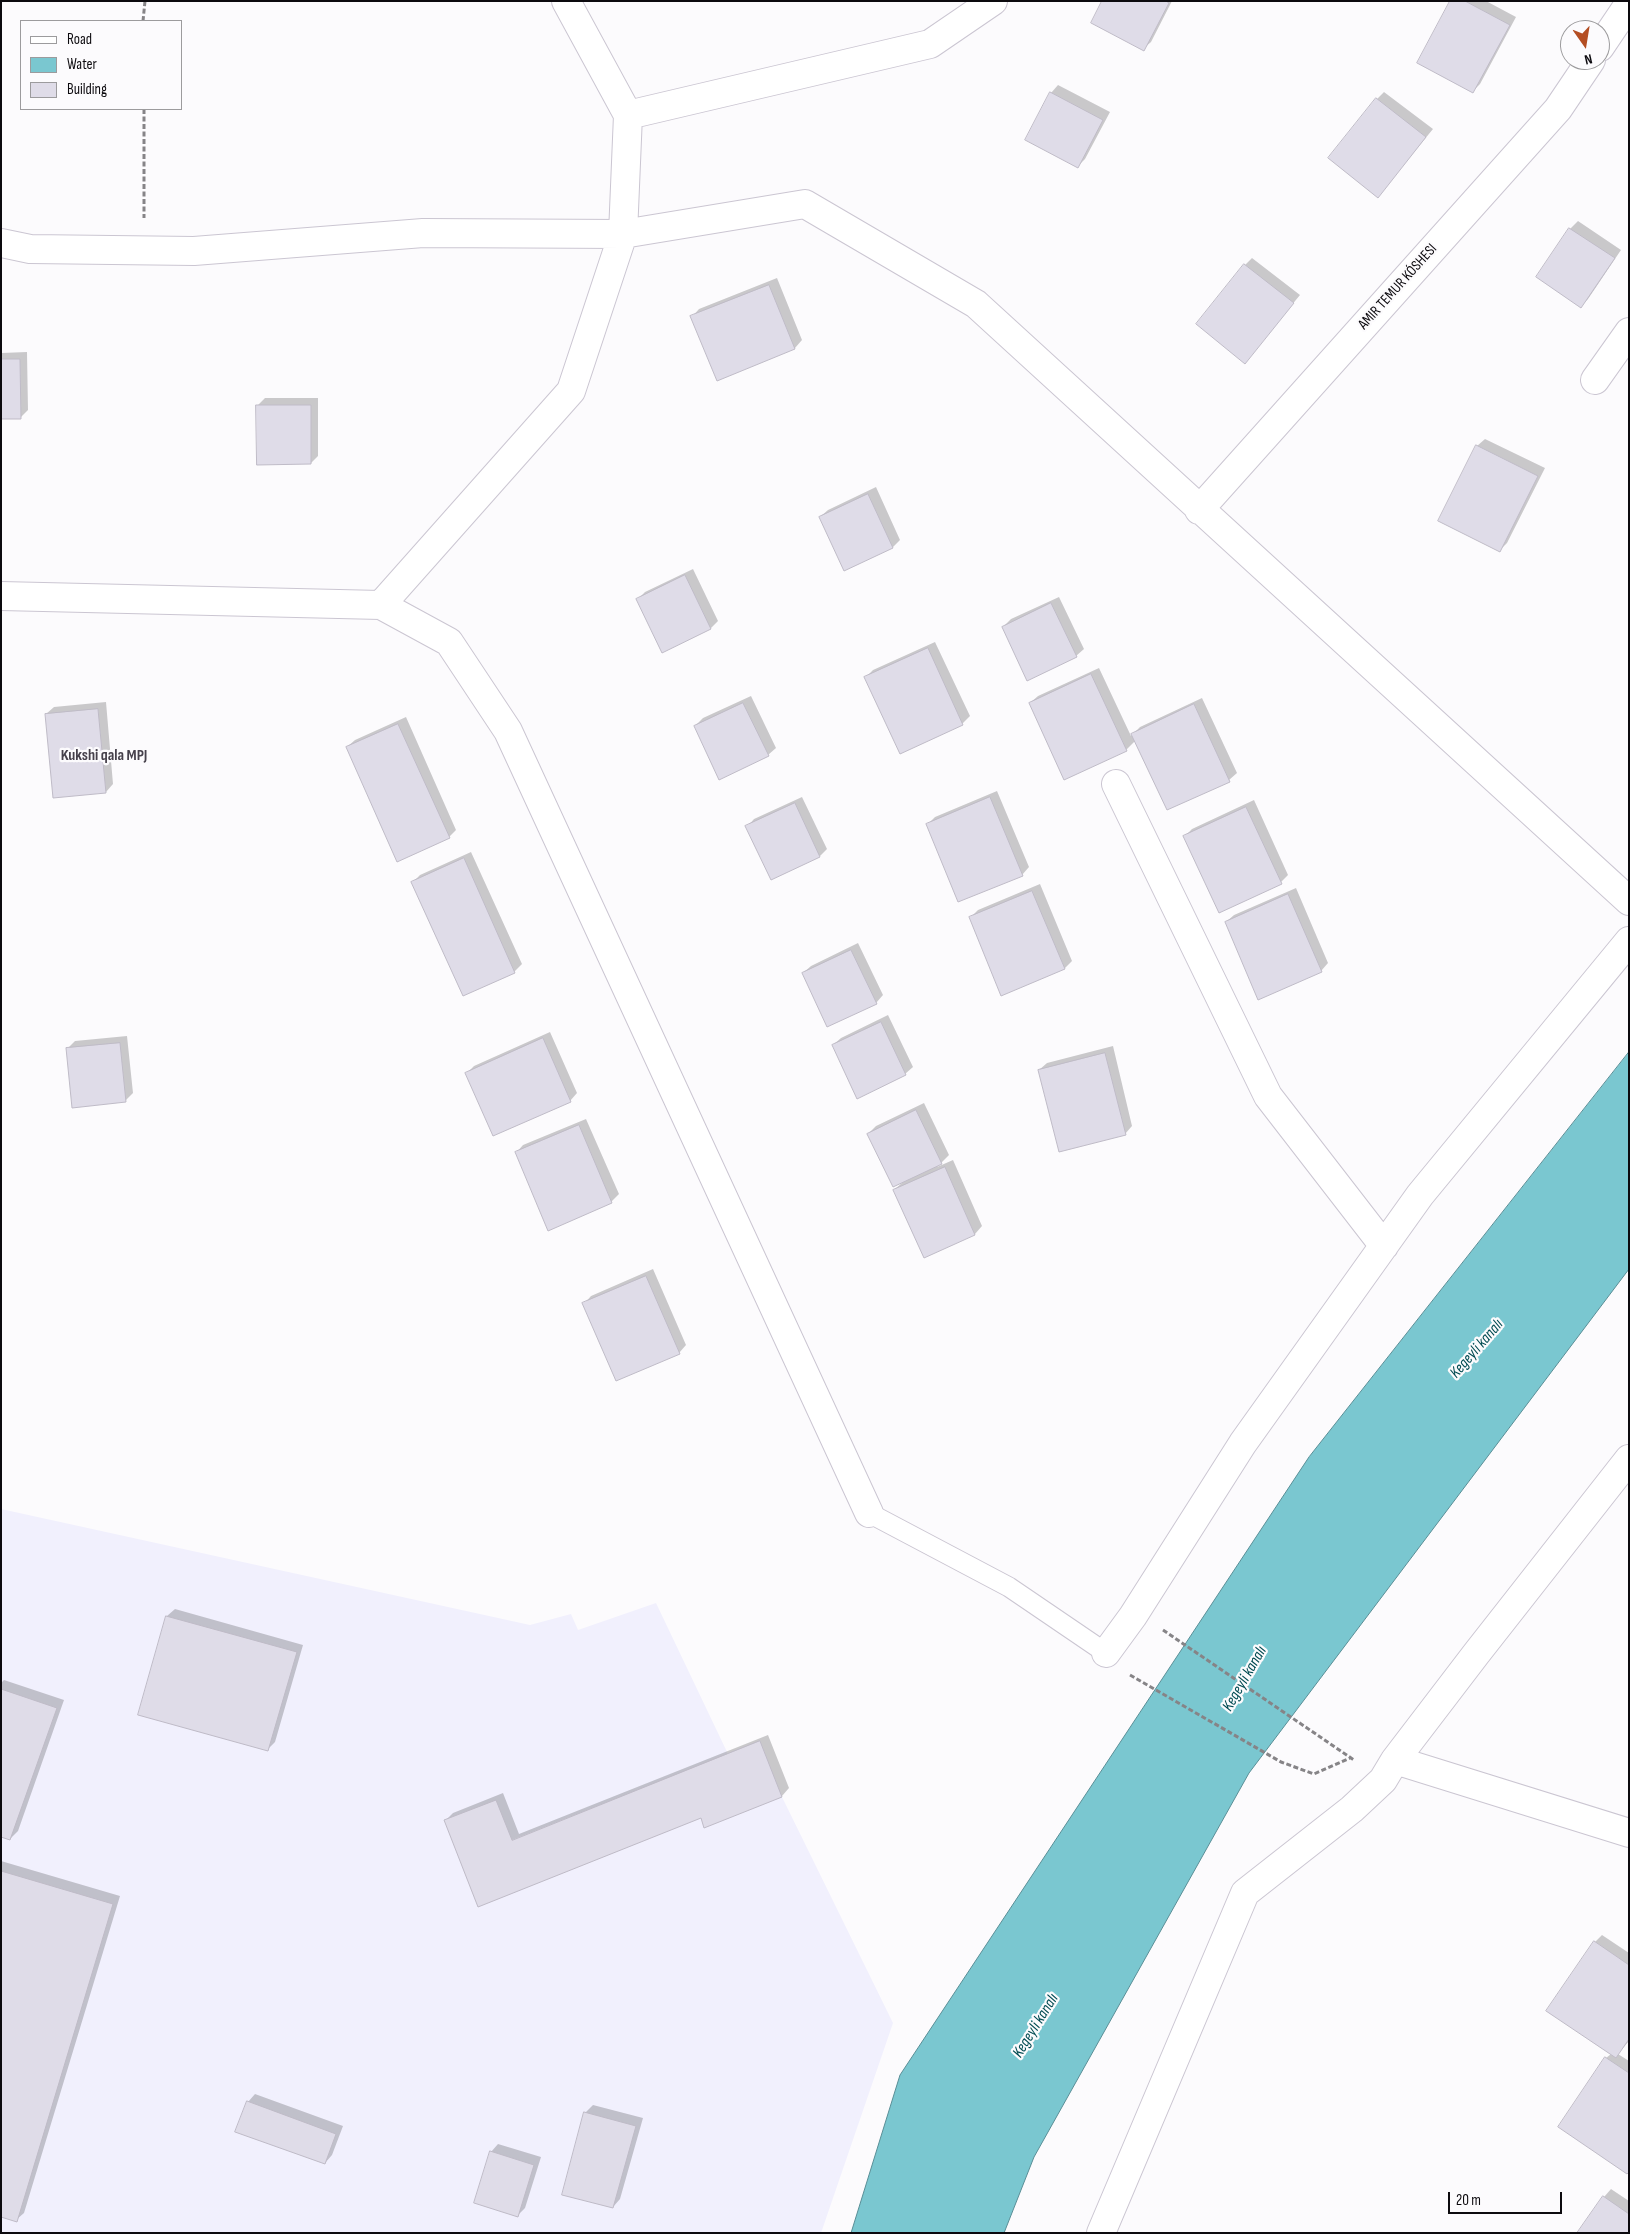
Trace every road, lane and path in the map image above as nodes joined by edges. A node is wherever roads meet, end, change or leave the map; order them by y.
1 (145, 1) edge
2 (566, 1) edge
3 (993, 1) edge
4 (1629, 4) edge
5 (143, 20) edge
6 (1610, 32) edge
7 (1584, 70) edge
8 (144, 110) edge
9 (628, 115) junction
10 (623, 234) junction
11 (1, 243) edge
12 (144, 250) junction
13 (1629, 332) edge
14 (1595, 380) dead end
15 (1199, 510) junction
16 (1, 596) edge
17 (380, 605) junction
18 (1116, 784) dead end
19 (1629, 901) edge
20 (1629, 941) edge
21 (1384, 1246) junction
22 (1629, 1460) edge
23 (869, 1512) joint
24 (1164, 1631) dead end
25 (1106, 1652) joint
26 (1128, 1674) dead end
27 (1350, 1758) junction
28 (1389, 1770) junction
29 (1629, 1834) edge
30 (1101, 2233) edge

1 - 5 path
2 - 9 street
3 - 9 street
4 - 6 street
7 - 15 street, AMIR TEMUR KÓSHESI
8 - 12 path
9 - 10 street
10 - 12 street
10 - 15 street
10 - 17 street
11 - 12 street
13 - 14 street
15 - 19 street
16 - 17 street
17 - 23 street
18 - 21 street
20 - 21 street
21 - 25 street
22 - 28 street
23 - 25 lane
24 - 27 path
26 - 27 path
27 - 28 path
28 - 29 street
28 - 30 street

